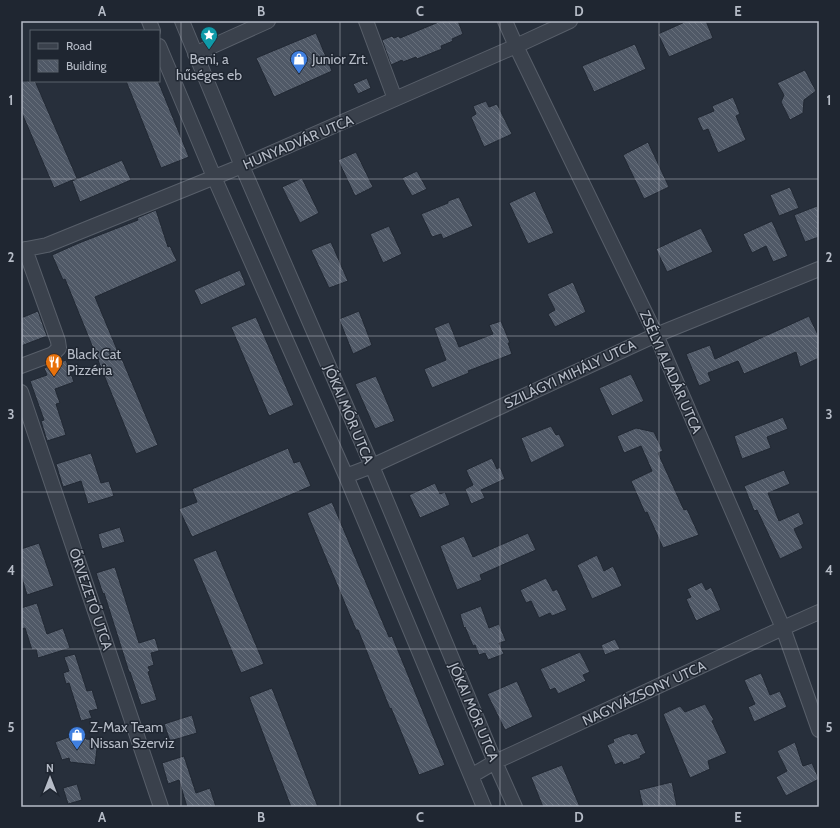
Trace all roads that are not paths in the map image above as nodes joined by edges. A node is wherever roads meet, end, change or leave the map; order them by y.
1 (148, 21) edge
2 (182, 21) edge
3 (268, 21) edge
4 (366, 21) edge
5 (505, 21) edge
6 (570, 21) edge
7 (152, 30) edge
8 (516, 46) junction
9 (160, 48) edge
10 (196, 54) junction
11 (395, 99) junction
12 (242, 166) junction
13 (214, 176) junction
14 (23, 250) edge
15 (819, 269) edge
16 (656, 335) junction
17 (21, 366) edge
18 (21, 392) edge
19 (372, 466) junction
20 (346, 476) junction
21 (819, 612) edge
22 (783, 628) junction
23 (819, 730) edge
24 (495, 762) junction
25 (471, 776) junction
26 (161, 807) edge
27 (484, 807) edge
28 (515, 807) edge

1 - 7 street
2 - 10 street, JÓKAI MÓR UTCA
3 - 10 street
4 - 11 street
5 - 8 street, ZSÉLYI ALADÁR UTCA
6 - 8 street, HUNYADVÁR UTCA
8 - 11 street, HUNYADVÁR UTCA
8 - 16 street, ZSÉLYI ALADÁR UTCA
9 - 13 street, JÓKAI MÓR UTCA
10 - 12 street, JÓKAI MÓR UTCA
11 - 12 street, HUNYADVÁR UTCA
12 - 13 street, HUNYADVÁR UTCA
12 - 19 street, JÓKAI MÓR UTCA
13 - 14 street, HUNYADVÁR UTCA
13 - 20 street, JÓKAI MÓR UTCA
14 - 17 street
15 - 16 street, SZILÁGYI MIHÁLY UTCA
16 - 19 street, SZILÁGYI MIHÁLY UTCA
16 - 22 street, ZSÉLYI ALADÁR UTCA
18 - 26 street, ŐRVEZETŐ UTCA
19 - 20 street, SZILÁGYI MIHÁLY UTCA
19 - 24 street, JÓKAI MÓR UTCA
20 - 25 street, JÓKAI MÓR UTCA
21 - 22 street, NAGYVÁZSONY UTCA
22 - 23 street, ZSÉLYI ALADÁR UTCA
22 - 24 street, NAGYVÁZSONY UTCA
24 - 25 street, NAGYVÁZSONY UTCA
24 - 28 street, JÓKAI MÓR UTCA
25 - 27 street, JÓKAI MÓR UTCA

